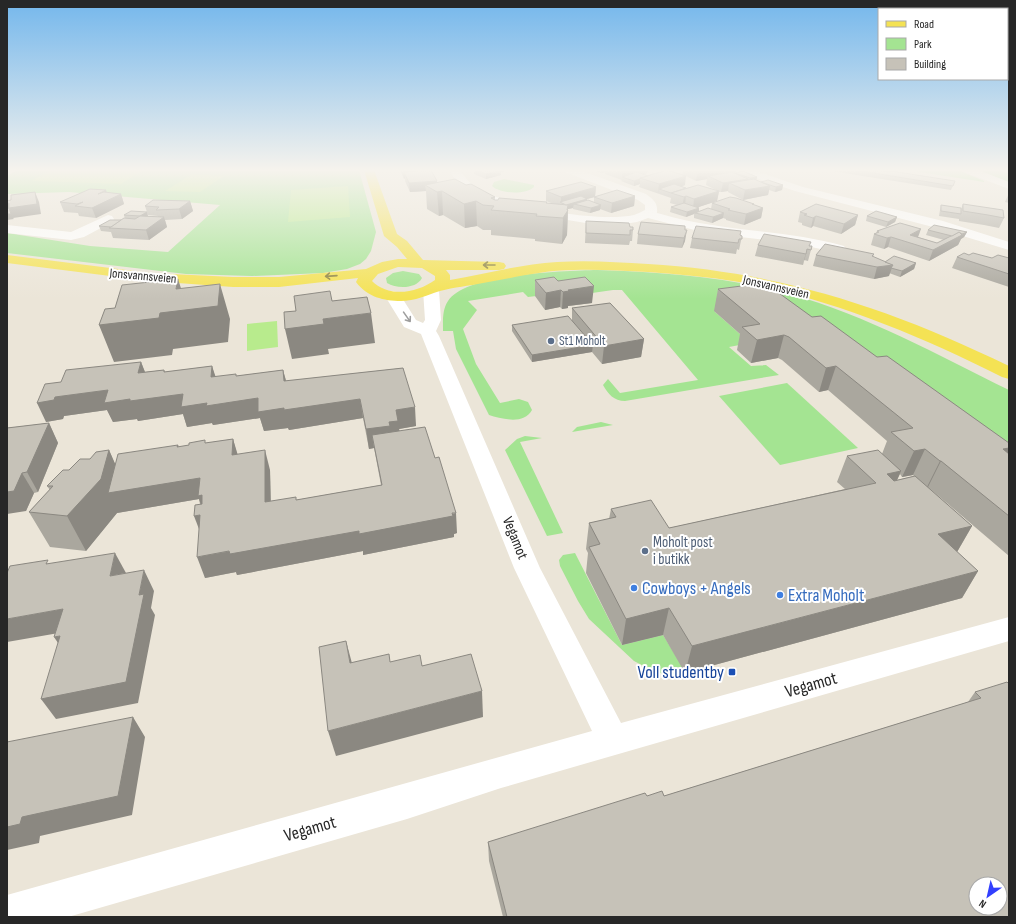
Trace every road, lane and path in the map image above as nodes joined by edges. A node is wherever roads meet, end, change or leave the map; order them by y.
1 (378, 213) edge
2 (547, 213) edge
3 (894, 213) edge
4 (648, 214) joint
5 (108, 219) edge
6 (7, 229) edge
7 (384, 244) junction
8 (1009, 246) edge
9 (839, 249) edge
10 (7, 260) edge
11 (422, 264) junction
12 (528, 269) junction
13 (372, 272) junction
14 (279, 282) junction
15 (434, 289) junction
16 (386, 295) junction
17 (428, 331) junction
18 (1009, 373) edge
19 (1009, 629) edge
20 (613, 740) junction
21 (7, 915) edge

1 - 7 main road
2 - 4 street
3 - 8 street
4 - 9 street
5 - 6 street
7 - 11 main road
7 - 13 main road
10 - 14 main road, Jonsvannsveien
12 -> 11 main road, Jonsvannsveien
11 - 13 main road, Jonsvannsveien
11 - 15 main road
12 - 15 main road, Jonsvannsveien
12 - 18 main road, Jonsvannsveien
13 -> 14 main road, Jonsvannsveien
13 - 16 main road
14 - 16 main road, Jonsvannsveien
15 - 16 main road, Jonsvannsveien
15 - 17 street
16 -> 17 street
17 - 20 street, Vegamot
19 - 20 street, Vegamot
20 - 21 street, Vegamot

